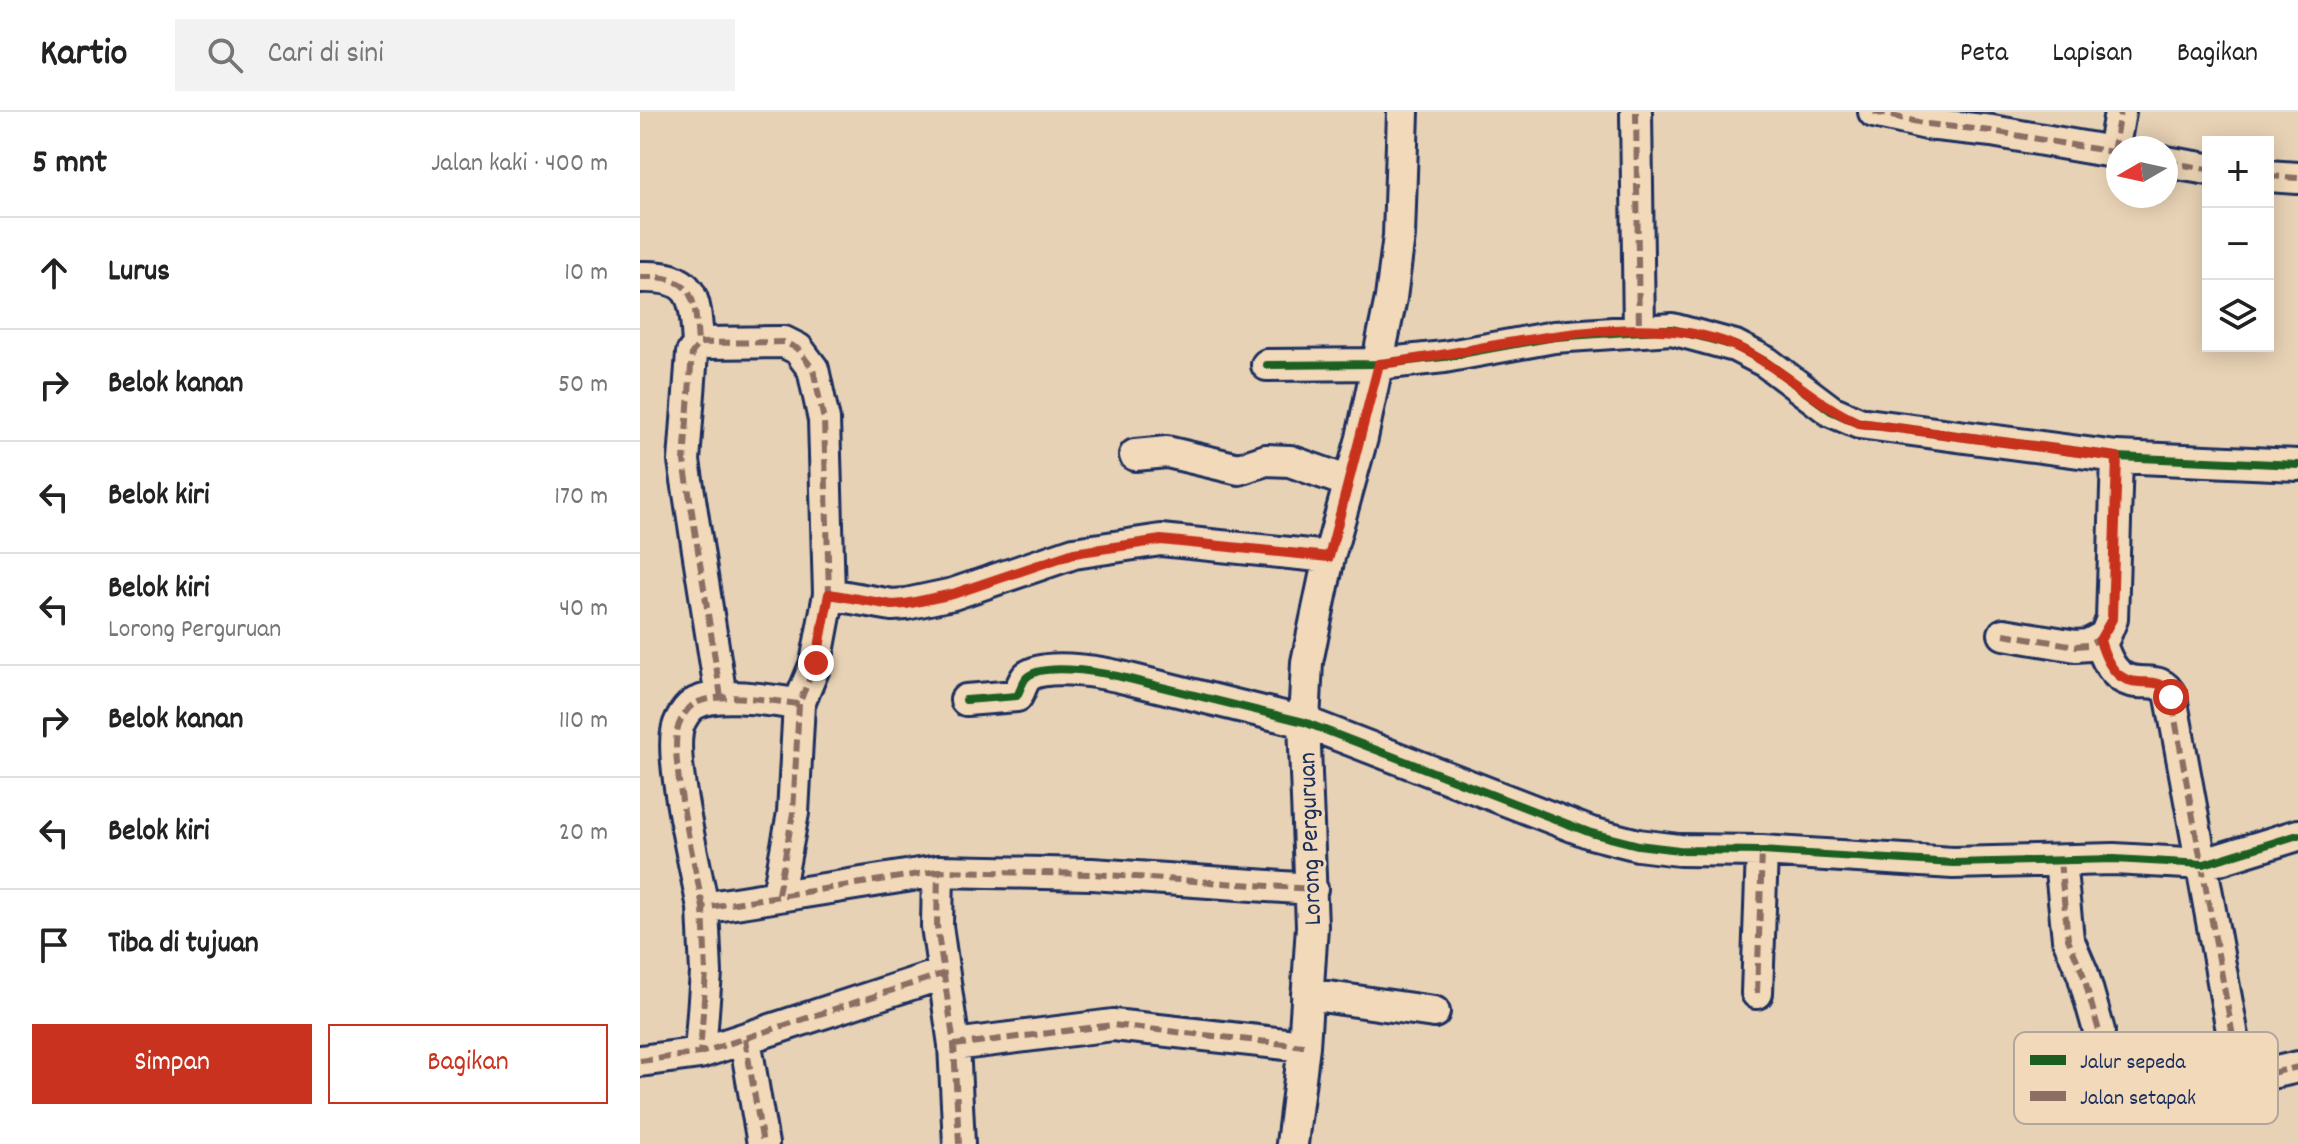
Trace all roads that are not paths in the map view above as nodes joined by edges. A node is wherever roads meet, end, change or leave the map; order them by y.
1 (1403, 112) edge
2 (1636, 112) edge
3 (1874, 112) edge
4 (2120, 112) edge
5 (2118, 136) edge
6 (2106, 151) edge
7 (2178, 164) edge
8 (2202, 168) edge
9 (2274, 176) edge
10 (2298, 178) edge
11 (640, 277) edge
12 (1639, 331) junction
13 (698, 344) junction
14 (1379, 364) junction
15 (1267, 365) dead end
16 (1135, 455) dead end
17 (2117, 457) junction
18 (2298, 465) edge
19 (1349, 482) junction
20 (1329, 557) junction
21 (829, 594) junction
22 (2004, 634) dead end
23 (2100, 640) junction
24 (721, 697) junction
25 (966, 700) dead end
26 (799, 704) junction
27 (1304, 722) junction
28 (2298, 835) edge
29 (1762, 851) junction
30 (2060, 861) junction
31 (2204, 864) junction
32 (938, 871) junction
33 (1312, 889) junction
34 (778, 894) junction
35 (703, 908) junction
36 (942, 974) junction
37 (1757, 993) dead end
38 (1307, 994) junction
39 (1434, 1012) dead end
40 (2099, 1031) dead end
41 (2233, 1032) edge
42 (745, 1039) junction
43 (954, 1045) junction
44 (1304, 1046) junction
45 (700, 1053) junction
46 (640, 1061) edge
47 (2298, 1067) edge
48 (2278, 1072) edge
49 (763, 1144) edge
50 (959, 1144) edge
51 (1292, 1144) edge

1 - 14 street, Lorong Perguruan
2 - 12 street
3 - 6 street
4 - 5 street
7 - 8 street
9 - 10 street
11 - 13 street
12 - 14 street
12 - 17 street
13 - 21 street
13 - 24 street
14 - 15 street
14 - 19 street, Lorong Perguruan
16 - 19 street
17 - 18 street
17 - 23 street
19 - 20 street, Lorong Perguruan
20 - 21 street
20 - 27 street, Lorong Perguruan
21 - 26 street
22 - 23 street
23 - 31 street
24 - 26 street
24 - 35 street
25 - 27 street
26 - 34 street
27 - 29 street
27 - 33 street, Lorong Perguruan
28 - 31 street
29 - 30 street
29 - 37 street
30 - 31 street
30 - 40 street
31 - 41 street
32 - 33 street
32 - 34 street
32 - 36 street
33 - 38 street, Lorong Perguruan
34 - 35 street
35 - 45 street
36 - 42 street
36 - 43 street
38 - 39 street
38 - 44 street, Lorong Perguruan
42 - 45 street
42 - 49 street
43 - 44 street
43 - 50 street
44 - 51 street, Lorong Perguruan
45 - 46 street
47 - 48 street

